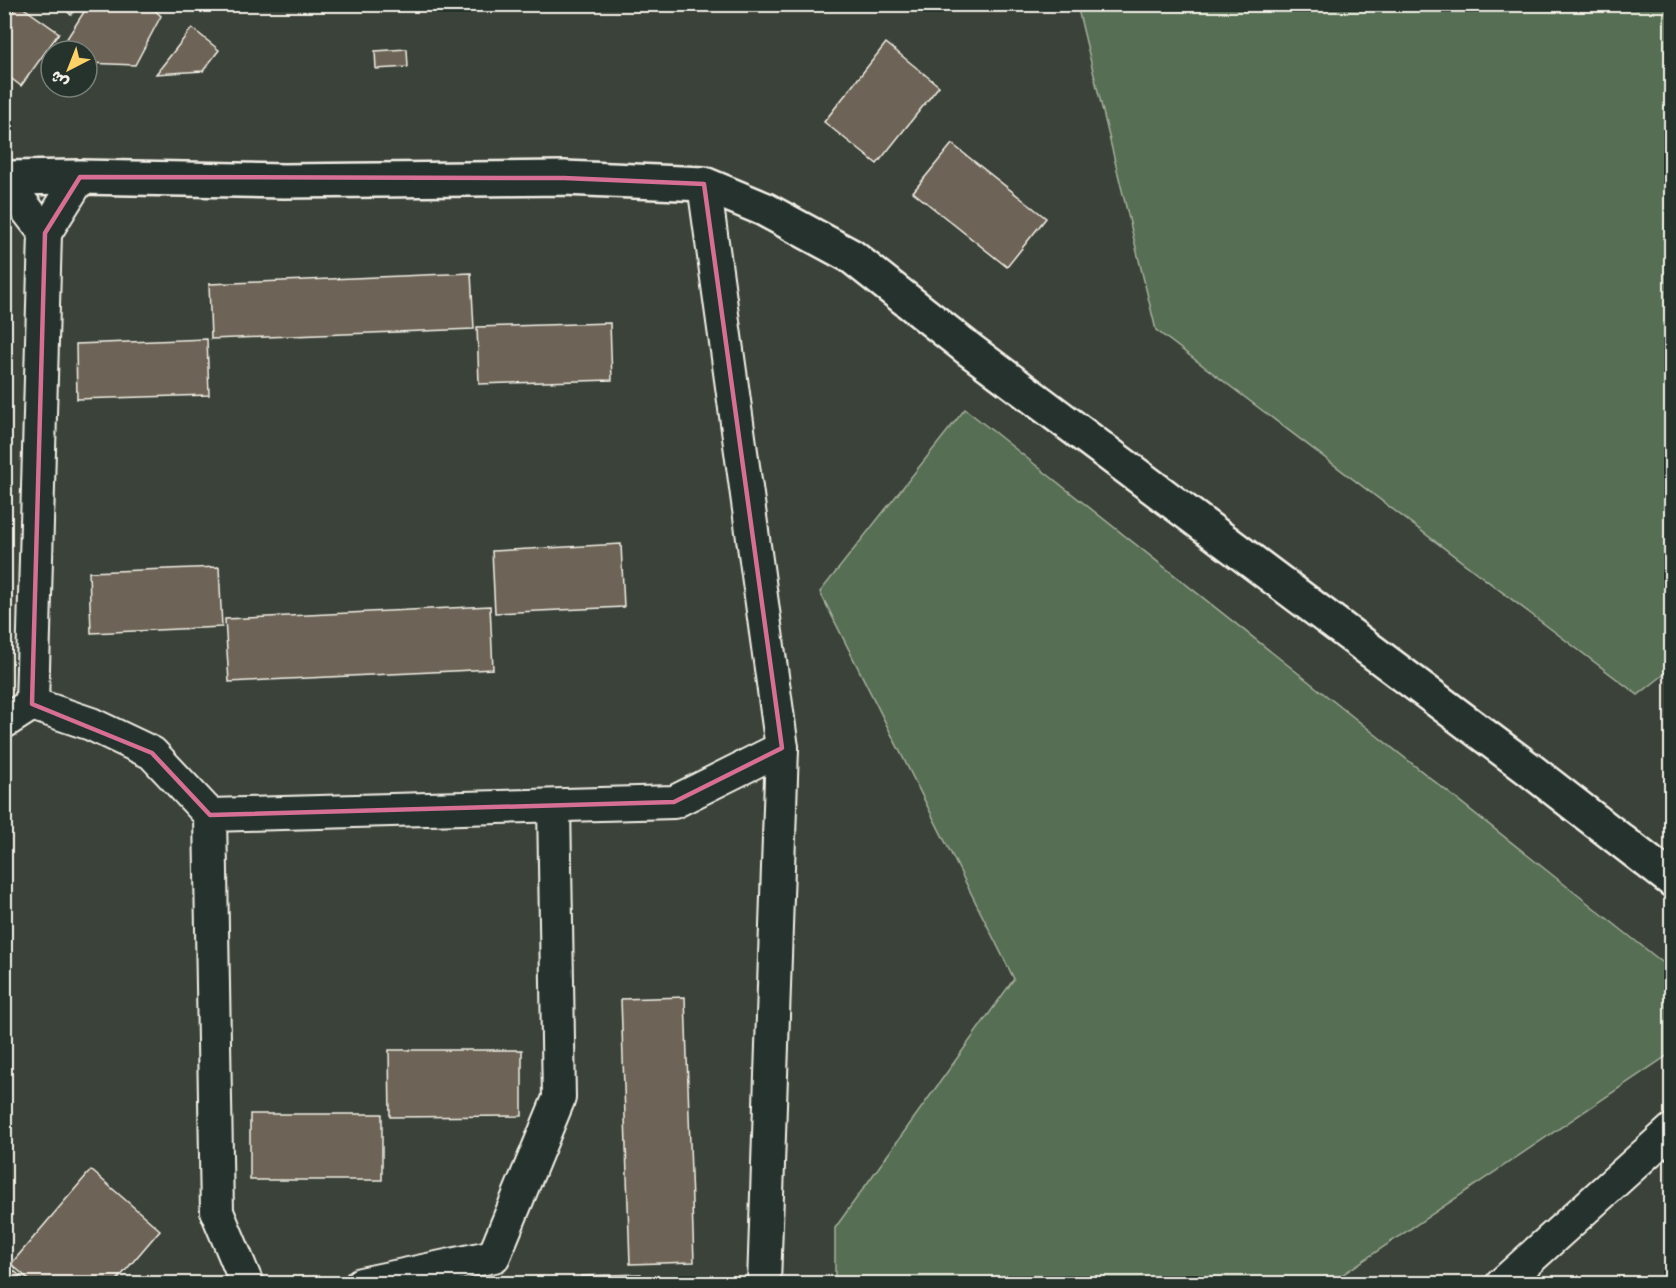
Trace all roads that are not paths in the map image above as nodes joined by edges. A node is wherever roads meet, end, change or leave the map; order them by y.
1 (80, 177) junction
2 (4, 179) edge
3 (704, 184) junction
4 (45, 233) junction
5 (32, 704) junction
6 (4, 722) edge
7 (782, 748) junction
8 (554, 806) junction
9 (210, 815) junction
10 (1671, 880) edge
11 (1671, 1130) edge
12 (247, 1284) edge
13 (361, 1284) edge
14 (764, 1284) edge
15 (1502, 1284) edge

1 - 2 main road
1 - 3 main road
1 - 4 street
2 - 4 street
3 - 7 street
3 - 10 main road
4 - 5 street
5 - 6 street
5 - 9 street
7 - 8 street
7 - 14 street
8 - 9 street
8 - 13 street
9 - 12 street
11 - 15 street

